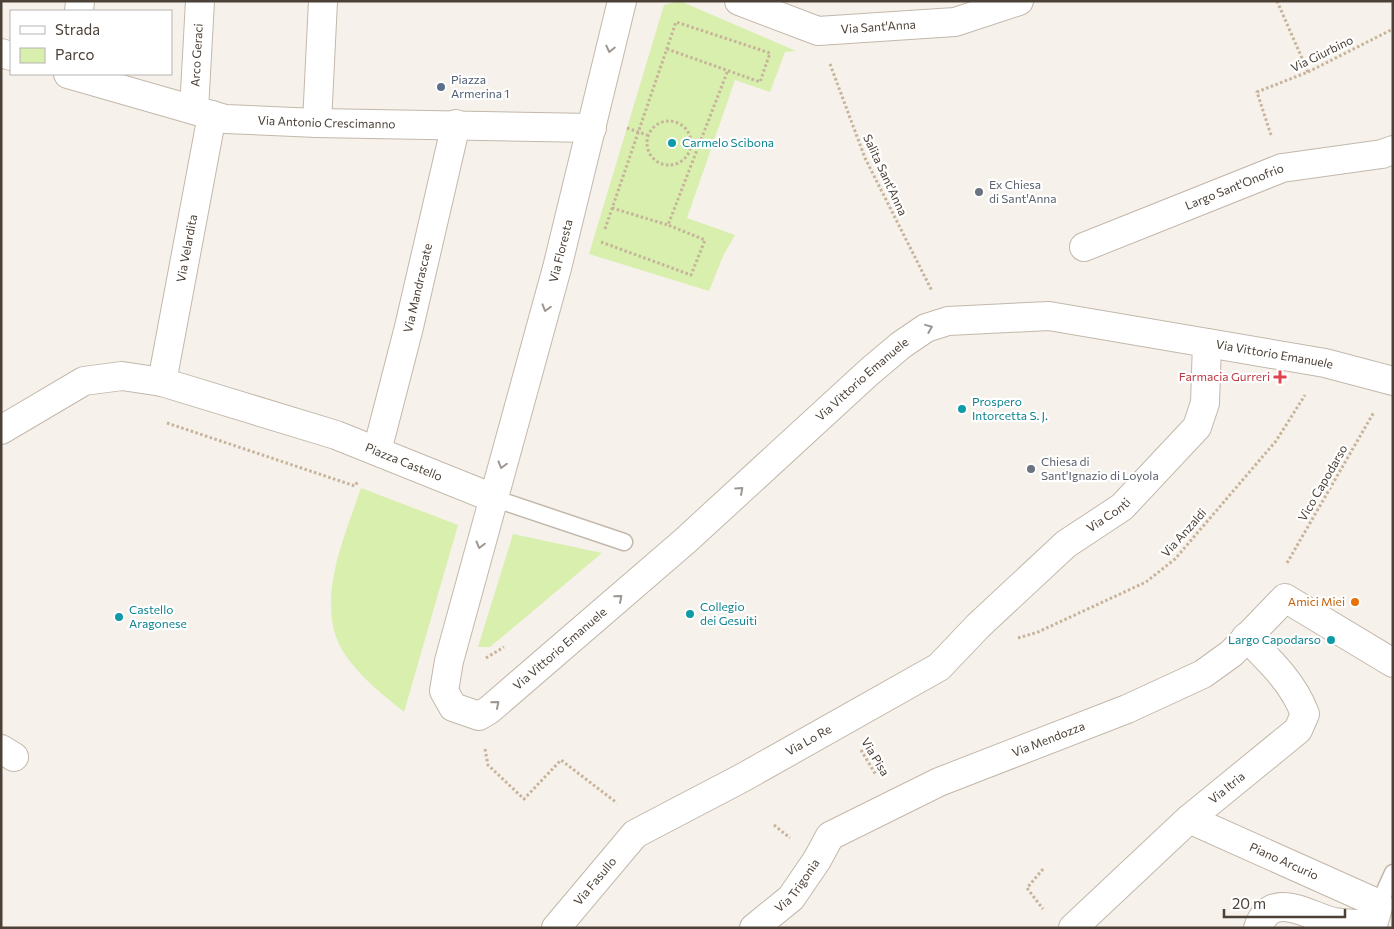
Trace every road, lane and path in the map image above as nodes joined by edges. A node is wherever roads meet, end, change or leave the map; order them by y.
1 (200, 1) edge
2 (323, 1) edge
3 (622, 1) edge
4 (739, 1) edge
5 (1019, 1) edge
6 (1277, 1) edge
7 (1393, 29) edge
8 (818, 31) junction
9 (666, 49) junction
10 (728, 70) junction
11 (1308, 72) junction
12 (75, 75) edge
13 (203, 112) junction
14 (317, 123) junction
15 (456, 124) junction
16 (592, 128) junction
17 (626, 128) dead end
18 (638, 132) junction
19 (647, 135) junction
20 (1393, 150) edge
21 (691, 152) junction
22 (695, 153) junction
23 (1282, 168) junction
24 (612, 208) junction
25 (668, 225) junction
26 (1084, 247) dead end
27 (948, 321) junction
28 (1207, 343) junction
29 (1325, 363) junction
30 (1392, 381) edge
31 (162, 382) junction
32 (1, 430) edge
33 (377, 451) junction
34 (493, 498) junction
35 (624, 542) dead end
36 (1285, 598) junction
37 (1251, 632) junction
38 (972, 633) junction
39 (1393, 663) edge
40 (843, 720) junction
41 (488, 766) dead end
42 (893, 803) junction
43 (615, 811) dead end
44 (1189, 818) junction
45 (635, 834) joint
46 (830, 836) joint
47 (1393, 873) edge
48 (1379, 904) junction
49 (1081, 925) edge
50 (556, 928) edge
51 (754, 928) edge
52 (1258, 928) edge

1 - 13 street, Arco Geraci
2 - 14 street
3 -> 16 street, Via Floresta
4 - 8 street, Via Sant'Anna
5 - 8 street, Via Sant'Anna
6 - 11 path
7 - 11 path, Via Giurbino
8 - 27 path, Salita Sant'Anna
9 - 10 path
9 - 10 path
9 - 18 path
10 - 22 path
11 - 23 path, Via Giurbino
12 - 13 street, Via Antonio Crescimanno
13 - 14 street, Via Antonio Crescimanno
13 - 31 street, Via Velardita
14 - 15 street, Via Antonio Crescimanno
15 - 16 street, Via Antonio Crescimanno
15 - 33 street, Via Mandrascate
16 -> 34 street, Via Floresta
17 - 18 path
18 - 19 path
18 - 24 path
19 - 21 path
19 - 21 path
20 - 23 street, Largo Sant'Onofrio
21 - 22 path
22 - 25 path
23 - 26 street, Largo Sant'Onofrio
24 - 25 path
24 - 25 path
27 - 28 street, Via Vittorio Emanuele
34 -> 27 street, Via Vittorio Emanuele
28 - 29 street, Via Vittorio Emanuele
28 - 38 street, Via Conti
29 - 30 street, Via Vittorio Emanuele
29 - 38 path, Via Anzaldi
30 - 36 path, Vico Capodarso
31 - 32 street, Piazza Castello
31 - 33 street, Piazza Castello
33 - 34 street, Piazza Castello
34 - 35 lane
36 - 37 street
36 - 39 street
37 - 42 street, Via Mendozza
37 - 44 street, Via Itria
38 - 40 street, Via Lo Re
40 - 42 path, Via Pisa
40 - 45 street, Via Lo Re
41 - 43 path
42 - 46 street, Via Mendozza
44 - 48 street, Piano Arcurio
44 - 49 street, Via Itria
45 - 50 street, Via Fasullo
46 - 51 street, Via Trigonia
47 - 48 lane
48 - 52 street

